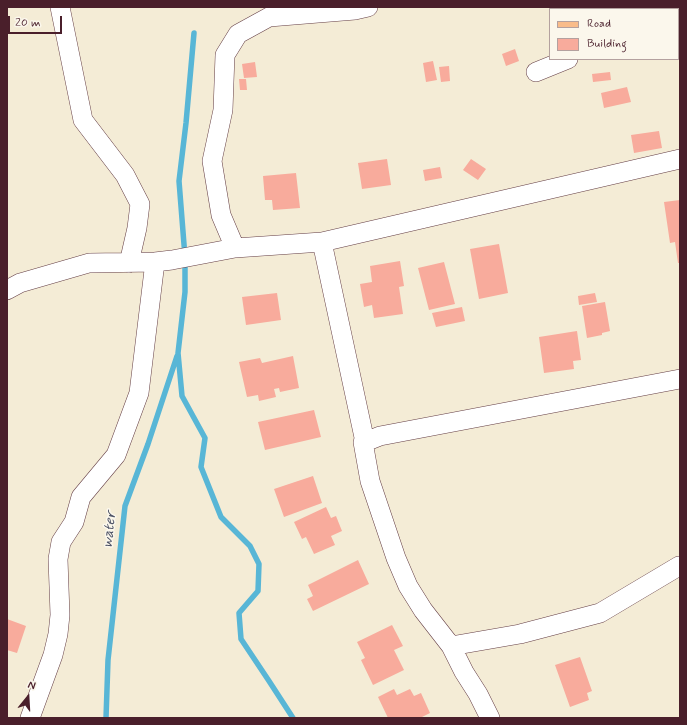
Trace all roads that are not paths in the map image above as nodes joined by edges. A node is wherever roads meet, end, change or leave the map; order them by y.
1 (60, 7) edge
2 (368, 7) edge
3 (566, 60) edge
4 (536, 72) dead end
5 (680, 159) edge
6 (322, 242) junction
7 (235, 248) junction
8 (155, 262) junction
9 (129, 263) junction
10 (7, 290) edge
11 (680, 378) edge
12 (365, 442) junction
13 (679, 566) edge
14 (451, 646) junction
15 (30, 718) edge
16 (490, 718) edge

1 - 9 street
2 - 7 street
3 - 4 street
5 - 6 street
6 - 7 street
6 - 12 street
7 - 8 street
8 - 9 street
8 - 15 street
9 - 10 street
11 - 12 street
12 - 14 street
13 - 14 street
14 - 16 street

